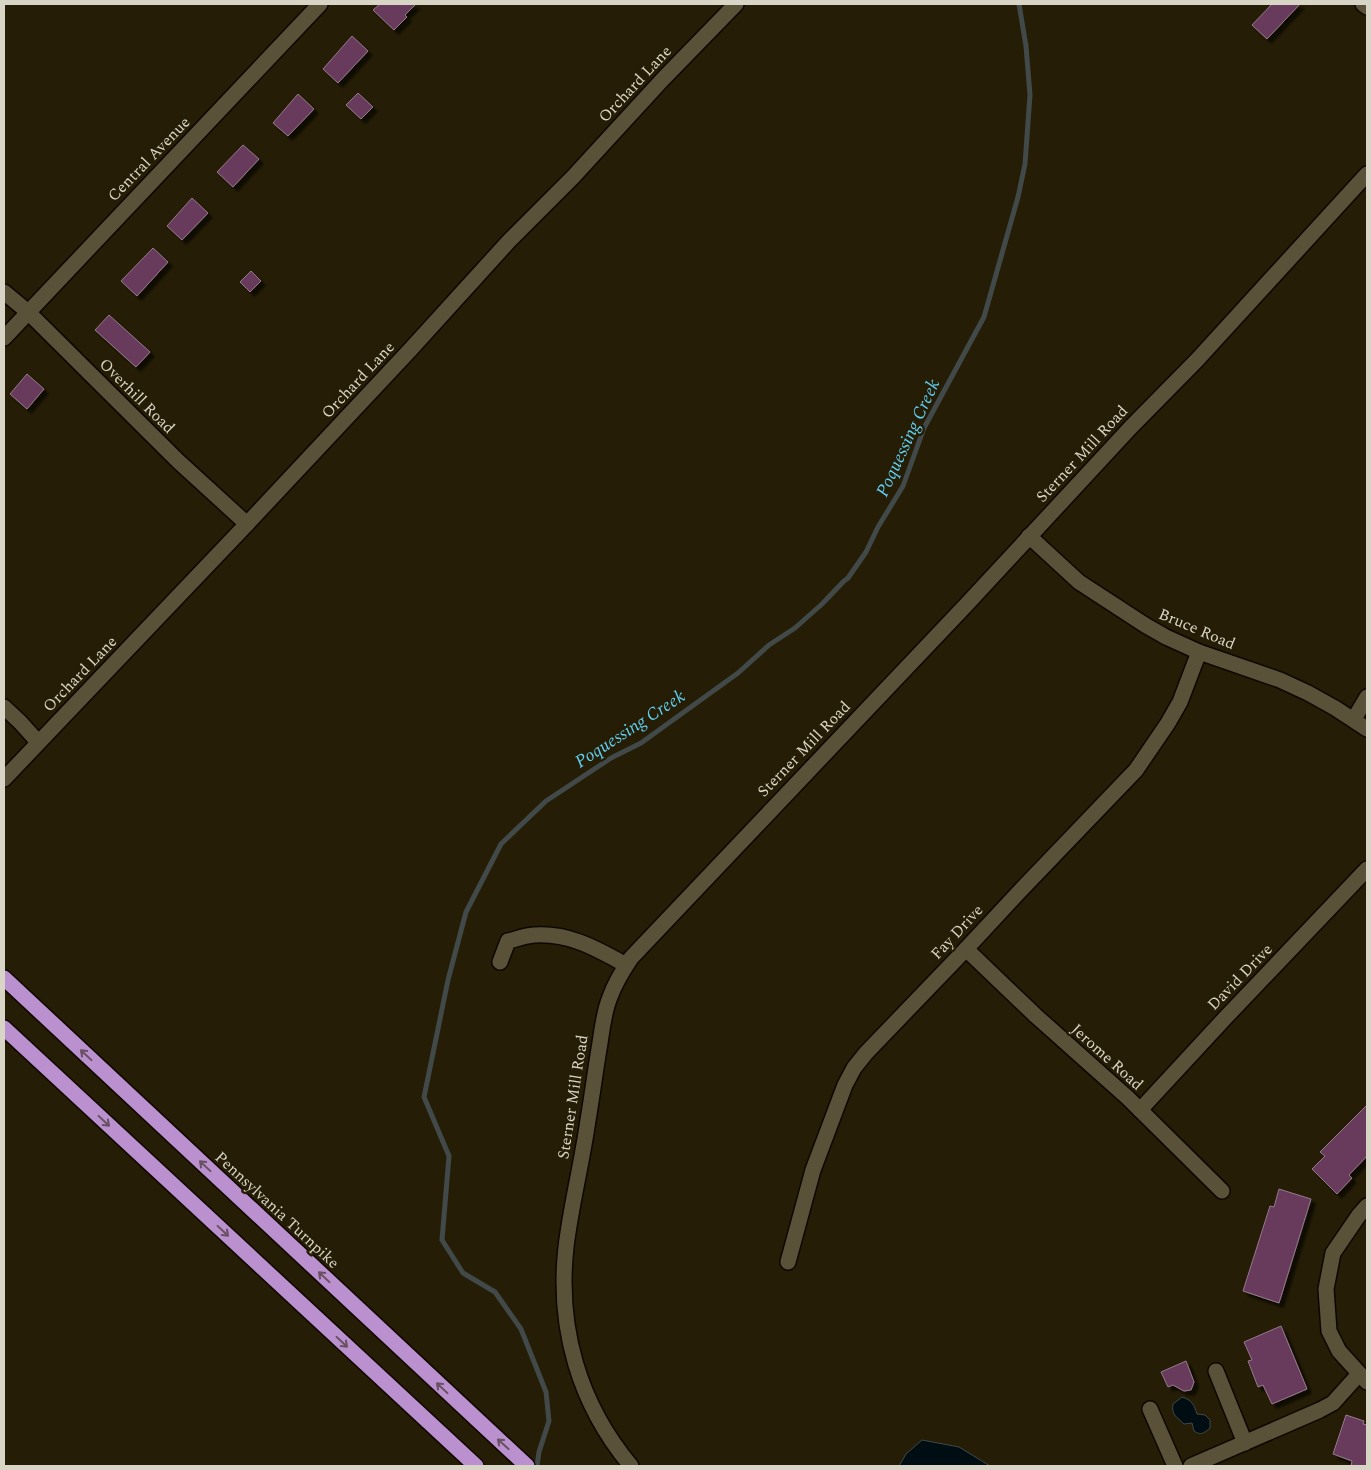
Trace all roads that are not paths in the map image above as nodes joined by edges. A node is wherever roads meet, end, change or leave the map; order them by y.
1 (320, 4) edge
2 (736, 4) edge
3 (1367, 174) edge
4 (4, 292) edge
5 (28, 312) junction
6 (4, 338) edge
7 (247, 524) junction
8 (1029, 536) junction
9 (1199, 652) junction
10 (1367, 697) edge
11 (4, 707) edge
12 (1354, 719) junction
13 (1367, 729) edge
14 (38, 742) junction
15 (4, 778) edge
16 (1367, 869) edge
17 (966, 949) junction
18 (500, 962) dead end
19 (626, 965) junction
20 (4, 978) edge
21 (4, 1028) edge
22 (1140, 1110) junction
23 (1222, 1192) dead end
24 (1367, 1206) edge
25 (788, 1262) dead end
26 (1216, 1371) dead end
27 (1363, 1378) edge
28 (1150, 1409) dead end
29 (1244, 1443) junction
30 (472, 1463) edge
31 (527, 1466) edge
32 (631, 1466) edge
33 (1175, 1466) edge
34 (1191, 1466) edge

1 - 5 street, Central Avenue
2 - 7 street, Orchard Lane
3 - 8 street, Sterner Mill Road
4 - 5 street, Overhill Road
5 - 6 street, Central Avenue
5 - 7 street, Overhill Road
7 - 14 street, Orchard Lane
8 - 9 street, Bruce Road
8 - 19 street, Sterner Mill Road
9 - 12 street, Bruce Road
9 - 17 street, Fay Drive
10 - 12 street
11 - 14 street
12 - 13 street, Bruce Road
14 - 15 street, Orchard Lane
16 - 22 street, David Drive
17 - 22 street, Jerome Road
17 - 25 street, Fay Drive
18 - 19 street
19 - 32 street, Sterner Mill Road
31 -> 20 highway, Pennsylvania Turnpike
21 -> 30 highway
22 - 23 street, Jerome Road
24 - 27 street
26 - 29 street
27 - 29 street
28 - 33 street
29 - 34 street

